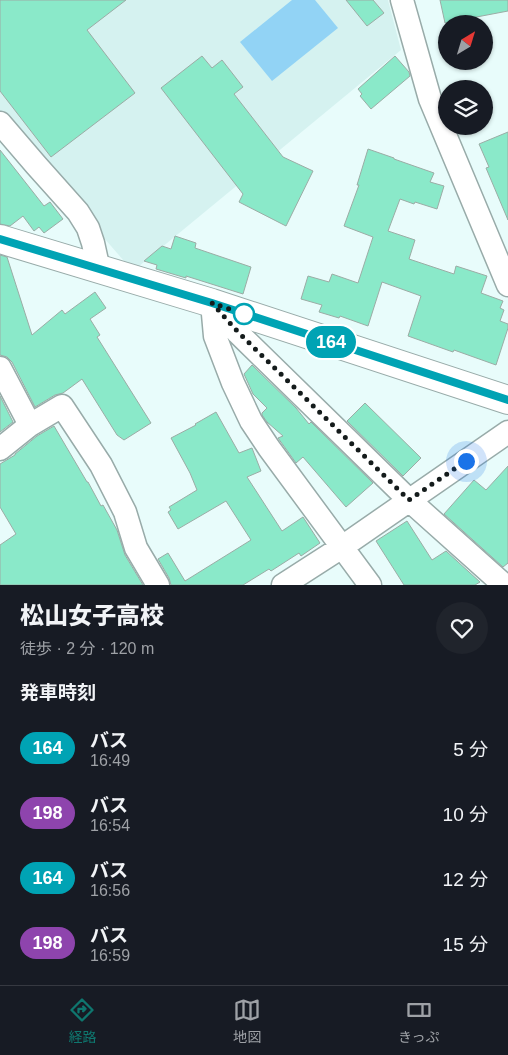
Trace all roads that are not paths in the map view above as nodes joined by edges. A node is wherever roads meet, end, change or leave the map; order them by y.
1 (402, 0) edge
2 (0, 123) edge
3 (0, 239) edge
4 (99, 270) junction
5 (508, 285) edge
6 (212, 303) junction
7 (0, 368) edge
8 (508, 400) edge
9 (30, 424) junction
10 (508, 432) edge
11 (0, 448) edge
12 (409, 500) junction
13 (342, 547) junction
14 (158, 585) edge
15 (283, 585) edge
16 (370, 585) edge
17 (504, 585) edge

1 - 5 street
2 - 4 street
3 - 4 main road
4 - 6 main road
6 - 8 main road
6 - 12 street
6 - 13 street
7 - 9 street
9 - 11 street
9 - 14 street
10 - 12 street
12 - 13 street
12 - 17 street
13 - 15 street
13 - 16 street

